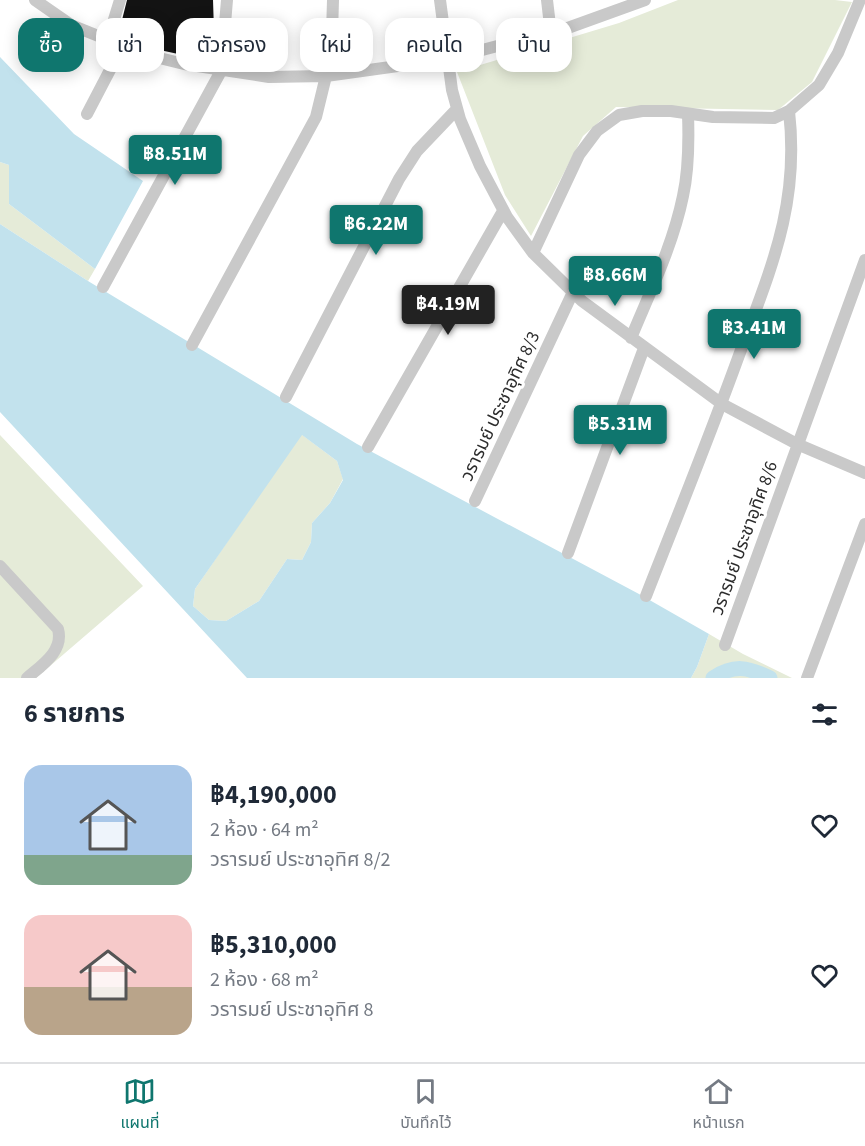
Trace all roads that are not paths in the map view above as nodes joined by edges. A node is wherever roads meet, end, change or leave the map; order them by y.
1 (35, 0) edge
2 (120, 0) edge
3 (226, 0) edge
4 (333, 0) edge
5 (440, 0) edge
6 (547, 0) edge
7 (645, 0) edge
8 (860, 0) edge
9 (114, 18) edge
10 (225, 18) edge
11 (442, 18) edge
12 (549, 18) edge
13 (572, 26) edge
14 (96, 34) edge
15 (385, 68) edge
16 (109, 72) edge
17 (220, 72) edge
18 (229, 72) edge
19 (450, 72) edge
20 (326, 76) junction
21 (457, 109) junction
22 (789, 111) junction
23 (87, 114) dead end
24 (688, 114) junction
25 (503, 211) junction
26 (533, 253) junction
27 (865, 260) edge
28 (103, 287) dead end
29 (573, 292) junction
30 (631, 338) junction
31 (192, 345) dead end
32 (644, 348) junction
33 (286, 397) dead end
34 (722, 404) junction
35 (797, 444) junction
36 (368, 447) dead end
37 (865, 473) edge
38 (475, 501) dead end
39 (865, 524) edge
40 (568, 553) dead end
41 (0, 566) edge
42 (646, 596) dead end
43 (725, 645) dead end
44 (27, 678) edge
45 (807, 678) edge

1 - 14 street
2 - 9 street
3 - 10 street
4 - 20 street
5 - 11 street
6 - 12 street
7 - 13 street
8 - 22 street
15 - 20 street
16 - 23 street
17 - 28 street
18 - 20 street
19 - 21 street
20 - 31 street
21 - 25 street
21 - 33 street
22 - 24 street
22 - 34 street
24 - 26 street
24 - 30 street
25 - 26 street
25 - 36 street
26 - 29 street
27 - 35 street, วรารมย์ ประชาอุทิศ 8/6
29 - 30 street
29 - 38 street, วรารมย์ ประชาอุทิศ 8/3
30 - 32 street
32 - 34 street
32 - 40 street
34 - 35 street
34 - 42 street
35 - 37 street
35 - 43 street, วรารมย์ ประชาอุทิศ 8/6
39 - 45 street
41 - 44 street

